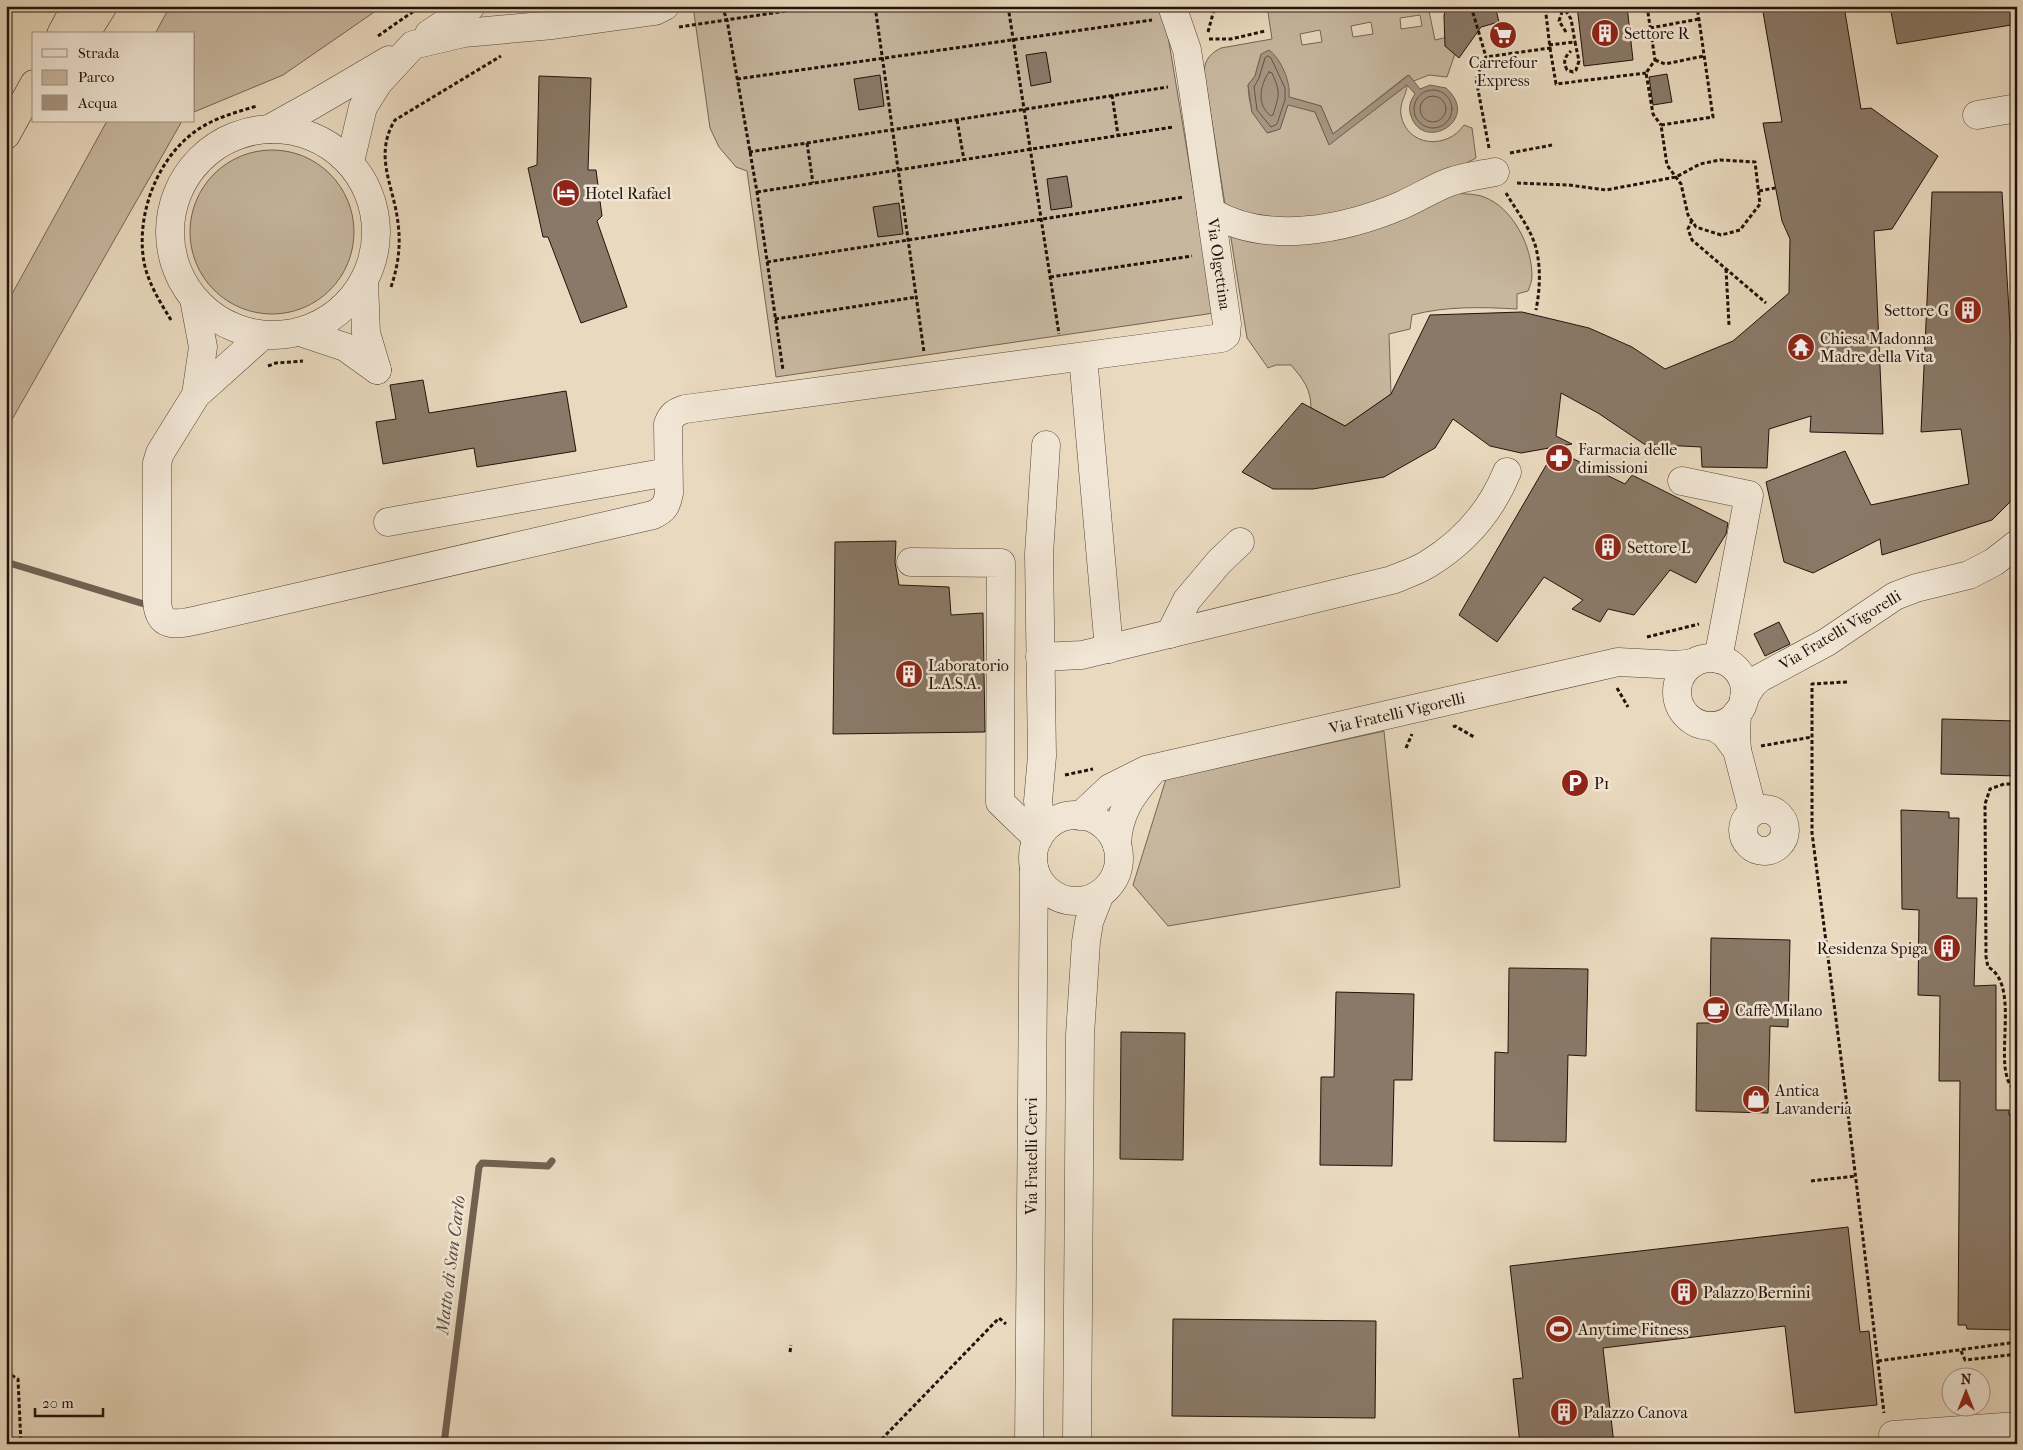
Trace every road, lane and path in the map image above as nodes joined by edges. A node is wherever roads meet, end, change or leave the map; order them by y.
1 (76, 6) edge
2 (103, 6) edge
3 (421, 6) edge
4 (471, 6) edge
5 (665, 6) edge
6 (722, 6) edge
7 (875, 6) edge
8 (1008, 6) edge
9 (1191, 6) edge
10 (1471, 6) edge
11 (1545, 6) edge
12 (1647, 6) edge
13 (1697, 6) edge
14 (1165, 12) edge
15 (1699, 19) junction
16 (1650, 28) junction
17 (1265, 31) dead end
18 (62, 32) edge
19 (82, 32) edge
20 (1566, 32) dead end
21 (375, 38) dead end
22 (1013, 39) junction
23 (1575, 42) junction
24 (1197, 44) junction
25 (413, 45) junction
26 (1549, 46) junction
27 (1571, 51) dead end
28 (508, 52) dead end
29 (1704, 56) junction
30 (1486, 57) junction
31 (882, 58) junction
32 (1655, 60) junction
33 (1646, 73) junction
34 (737, 80) junction
35 (32, 88) edge
36 (1172, 94) dead end
37 (1112, 95) junction
38 (2017, 108) edge
39 (1024, 109) junction
40 (1977, 115) dead end
41 (264, 117) junction
42 (957, 120) junction
43 (1660, 125) junction
44 (1177, 126) dead end
45 (893, 129) junction
46 (6, 134) edge
47 (1118, 136) junction
48 (807, 143) junction
49 (1552, 145) dead end
50 (1030, 149) junction
51 (749, 152) junction
52 (964, 160) junction
53 (350, 162) junction
54 (898, 170) junction
55 (1495, 170) junction
56 (1676, 177) junction
57 (813, 183) junction
58 (1775, 188) dead end
59 (1759, 191) junction
60 (756, 192) junction
61 (1188, 196) dead end
62 (1211, 212) junction
63 (1041, 219) junction
64 (1692, 220) junction
65 (908, 240) junction
66 (1197, 255) dead end
67 (767, 262) junction
68 (1726, 269) junction
69 (1050, 277) junction
70 (364, 281) junction
71 (388, 295) dead end
72 (917, 298) junction
73 (194, 299) junction
74 (1766, 303) dead end
75 (1536, 310) dead end
76 (776, 319) junction
77 (174, 325) dead end
78 (1729, 325) dead end
79 (300, 332) junction
80 (263, 335) junction
81 (1060, 338) dead end
82 (925, 355) dead end
83 (1083, 357) junction
84 (305, 361) dead end
85 (260, 369) dead end
86 (784, 376) dead end
87 (196, 395) junction
88 (1046, 445) dead end
89 (668, 472) junction
90 (1507, 472) dead end
91 (1682, 481) dead end
92 (388, 522) dead end
93 (1240, 542) dead end
94 (2017, 544) edge
95 (911, 562) dead end
96 (1700, 624) dead end
97 (1170, 634) junction
98 (1109, 649) junction
99 (1641, 650) junction
100 (1040, 657) junction
101 (1715, 663) junction
102 (1772, 671) junction
103 (1847, 682) dead end
104 (1614, 684) dead end
105 (1678, 694) junction
106 (1741, 706) junction
107 (1628, 707) dead end
108 (1713, 726) junction
109 (1446, 728) dead end
110 (1421, 732) dead end
111 (1474, 737) dead end
112 (1812, 737) junction
113 (1406, 748) dead end
114 (1737, 750) junction
115 (1051, 762) junction
116 (1098, 768) dead end
117 (1154, 768) junction
118 (2017, 784) edge
119 (1753, 812) dead end
120 (1075, 816) junction
121 (1040, 836) junction
122 (1117, 844) junction
123 (1034, 868) junction
124 (1100, 894) junction
125 (2017, 1093) edge
126 (1856, 1176) junction
127 (1811, 1181) dead end
128 (1009, 1327) dead end
129 (2017, 1342) edge
130 (791, 1345) dead end
131 (1961, 1351) junction
132 (790, 1352) dead end
133 (2017, 1354) edge
134 (1878, 1361) junction
135 (6, 1372) edge
136 (2017, 1426) edge
137 (1896, 1432) edge
138 (21, 1444) edge
139 (878, 1444) edge
140 (1029, 1444) edge
141 (1078, 1444) edge

1 - 18 highway
2 - 19 highway
3 - 21 path
4 - 25 street
5 - 25 street
6 - 34 path
7 - 31 path
8 - 22 path
9 - 24 street
10 - 30 path
11 - 26 path
12 - 16 path
13 - 15 path
14 - 22 path
14 - 24 street
15 - 16 path
15 - 29 path
16 - 32 path
17 - 24 path
20 - 23 path
22 - 31 path
22 - 39 path
23 - 26 path
23 - 27 path
24 - 62 street, Via Olgettina
25 - 41 street
25 - 53 street
26 - 30 path
26 - 33 path
28 - 71 path
29 - 32 path
29 - 43 path
30 - 55 path
31 - 34 path
31 - 45 path
32 - 33 path
33 - 43 path
34 - 51 path
35 - 46 highway
36 - 37 path
37 - 39 path
37 - 47 path
38 - 40 street
39 - 42 path
39 - 50 path
41 - 53 street
41 - 73 street
41 - 77 path
42 - 45 path
42 - 52 path
43 - 56 path
44 - 47 path
45 - 48 path
45 - 54 path
47 - 50 path
48 - 51 path
48 - 57 path
49 - 55 path
50 - 52 path
50 - 63 path
51 - 60 path
52 - 54 path
53 - 70 street
54 - 57 path
54 - 65 path
55 - 56 path
55 - 62 street
55 - 75 path
56 - 59 path
56 - 64 path
57 - 60 path
58 - 59 path
59 - 64 path
60 - 67 path
61 - 63 path
62 - 83 street, Via Olgettina
63 - 65 path
63 - 69 path
64 - 68 path
65 - 67 path
65 - 72 path
66 - 69 path
67 - 76 path
68 - 74 path
68 - 78 path
69 - 81 path
70 - 79 street
70 - 79 street
72 - 76 path
72 - 82 path
73 - 80 street
73 - 87 street
76 - 86 path
79 - 80 street
80 - 87 street
83 - 89 street
83 - 98 street
84 - 85 path
87 - 89 street
88 - 100 street
89 - 92 street
90 - 97 street
91 - 101 street
93 - 97 street
94 - 102 street, Via Fratelli Vigorelli
95 - 121 street
96 - 99 path
97 - 98 street
98 - 100 street
99 - 101 street, Via Fratelli Vigorelli
99 - 105 street, Via Fratelli Vigorelli
99 - 117 street, Via Fratelli Vigorelli
100 - 115 street
101 - 102 street, Via Fratelli Vigorelli
101 - 105 street
101 - 106 street
102 - 106 street, Via Fratelli Vigorelli
103 - 112 path
104 - 107 path
105 - 108 street
106 - 108 street
106 - 114 street
108 - 114 street
109 - 111 path
110 - 113 path
112 - 114 path
112 - 126 path
114 - 119 street
115 - 116 path
115 - 120 street
115 - 121 street
117 - 120 street, Via Fratelli Vigorelli
117 - 122 street
118 - 125 path
120 - 121 street
120 - 122 street
121 - 123 street
122 - 124 street
123 - 124 street
123 - 140 street, Via Fratelli Cervi
124 - 141 street
126 - 127 path
126 - 134 path
128 - 139 path
129 - 131 path
130 - 132 path
131 - 133 path
131 - 134 path
134 - 137 path
135 - 138 path
136 - 137 street

